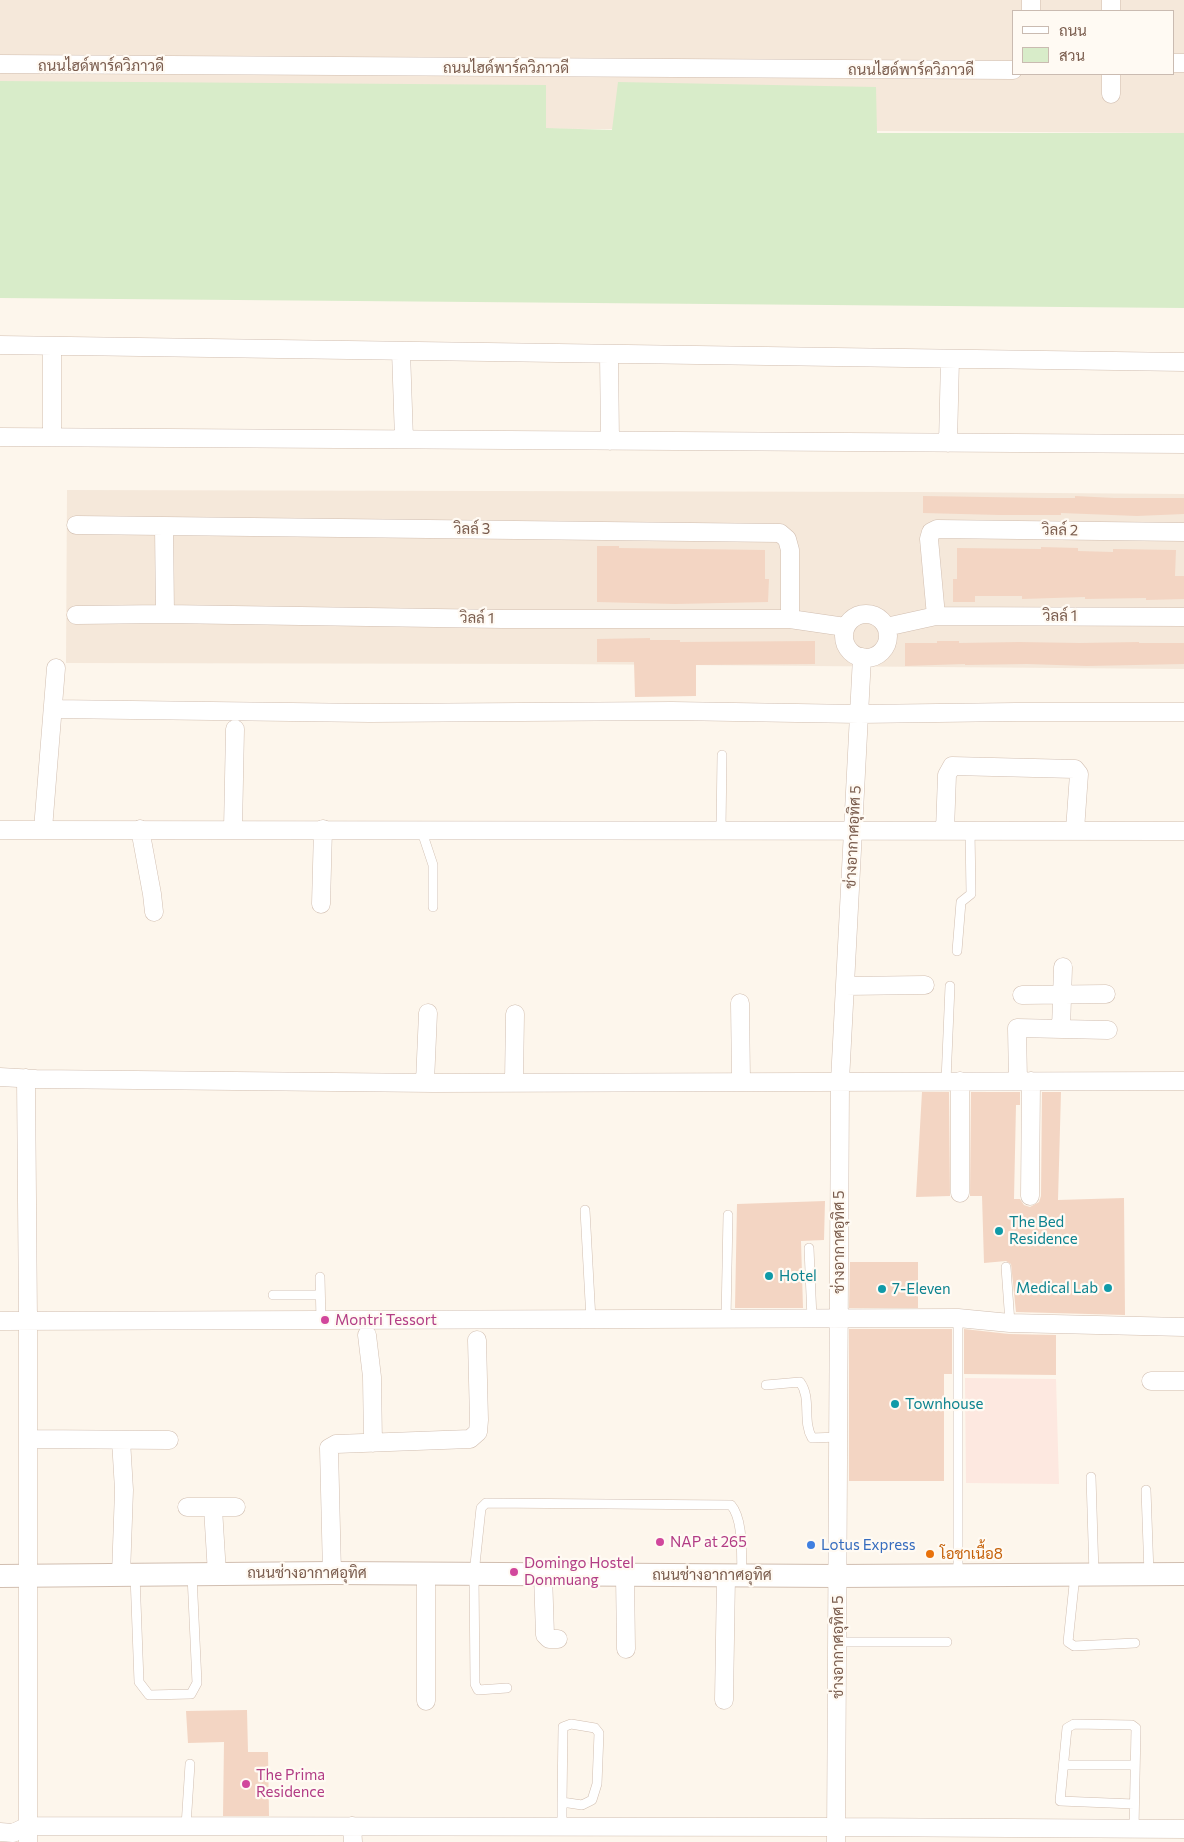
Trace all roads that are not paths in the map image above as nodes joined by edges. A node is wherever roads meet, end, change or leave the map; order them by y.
1 (0, 64) edge
2 (1012, 70) edge
3 (1111, 75) edge
4 (1111, 94) dead end
5 (0, 345) edge
6 (52, 346) junction
7 (401, 351) junction
8 (610, 354) junction
9 (950, 359) junction
10 (1184, 362) edge
11 (0, 437) edge
12 (52, 437) junction
13 (404, 439) junction
14 (610, 440) junction
15 (948, 443) junction
16 (1184, 444) edge
17 (76, 525) dead end
18 (164, 527) junction
19 (1184, 532) edge
20 (165, 614) junction
21 (76, 615) dead end
22 (936, 616) junction
23 (1184, 617) edge
24 (790, 619) junction
25 (845, 627) junction
26 (886, 627) junction
27 (862, 657) junction
28 (56, 668) dead end
29 (53, 709) junction
30 (1184, 712) edge
31 (859, 714) junction
32 (235, 730) dead end
33 (722, 755) dead end
34 (43, 829) junction
35 (140, 829) junction
36 (233, 829) junction
37 (323, 829) junction
38 (421, 829) junction
39 (721, 829) junction
40 (0, 830) edge
41 (853, 830) junction
42 (945, 830) junction
43 (970, 830) junction
44 (1075, 830) junction
45 (1184, 831) edge
46 (321, 904) dead end
47 (433, 907) dead end
48 (154, 912) dead end
49 (957, 951) dead end
50 (1063, 967) dead end
51 (925, 985) dead end
52 (845, 986) junction
53 (950, 986) dead end
54 (1106, 994) dead end
55 (1022, 995) dead end
56 (1062, 995) junction
57 (740, 1003) dead end
58 (428, 1013) dead end
59 (515, 1014) dead end
60 (1061, 1029) junction
61 (1108, 1030) dead end
62 (0, 1077) edge
63 (26, 1078) junction
64 (514, 1081) junction
65 (741, 1081) junction
66 (840, 1081) junction
67 (953, 1081) junction
68 (1025, 1081) junction
69 (1184, 1081) edge
70 (424, 1082) junction
71 (960, 1193) dead end
72 (1030, 1196) dead end
73 (585, 1210) dead end
74 (728, 1214) dead end
75 (809, 1248) dead end
76 (1006, 1267) dead end
77 (320, 1277) dead end
78 (274, 1295) dead end
79 (320, 1296) junction
80 (958, 1318) junction
81 (726, 1319) junction
82 (812, 1319) junction
83 (839, 1319) junction
84 (591, 1320) junction
85 (0, 1321) edge
86 (320, 1321) junction
87 (28, 1322) junction
88 (1010, 1323) junction
89 (1184, 1327) edge
90 (367, 1335) dead end
91 (477, 1340) dead end
92 (1151, 1381) dead end
93 (1184, 1381) edge
94 (766, 1385) dead end
95 (839, 1437) junction
96 (28, 1439) junction
97 (121, 1440) junction
98 (169, 1440) dead end
99 (373, 1443) junction
100 (1091, 1477) dead end
101 (1146, 1490) dead end
102 (187, 1507) dead end
103 (236, 1507) dead end
104 (213, 1508) junction
105 (332, 1573) junction
106 (192, 1574) junction
107 (216, 1574) junction
108 (426, 1574) junction
109 (474, 1574) junction
110 (543, 1574) junction
111 (1149, 1574) junction
112 (1184, 1574) edge
113 (128, 1575) junction
114 (625, 1575) junction
115 (958, 1575) junction
116 (1084, 1575) junction
117 (0, 1576) edge
118 (27, 1576) junction
119 (734, 1576) junction
120 (838, 1576) junction
121 (558, 1640) dead end
122 (838, 1642) junction
123 (947, 1642) dead end
124 (1135, 1644) dead end
125 (626, 1649) dead end
126 (507, 1688) dead end
127 (724, 1700) dead end
128 (426, 1701) dead end
129 (190, 1764) dead end
130 (1064, 1765) junction
131 (1135, 1765) junction
132 (562, 1802) junction
133 (1134, 1804) junction
134 (186, 1826) junction
135 (562, 1827) junction
136 (1134, 1829) junction
137 (1184, 1829) edge
138 (0, 1832) edge
139 (28, 1834) edge
140 (213, 1834) edge
141 (353, 1834) edge
142 (836, 1834) edge

1 - 2 street, ถนนไฮด์พาร์ควิภาวดี
3 - 4 street
5 - 6 street
6 - 7 street
6 - 12 street
7 - 8 street
7 - 13 street
8 - 9 street
8 - 14 street
9 - 10 street
9 - 15 street
11 - 12 street
12 - 13 street
13 - 14 street
14 - 15 street
15 - 16 street
17 - 18 street, วิลล์ 3
18 - 20 street
18 - 24 street, วิลล์ 3
19 - 22 street, วิลล์ 2
20 - 21 street, วิลล์ 1
20 - 24 street, วิลล์ 1
22 - 23 street, วิลล์ 1
22 - 26 street, วิลล์ 1
24 - 25 street, วิลล์ 1
25 - 26 street
25 - 27 street
26 - 27 street
27 - 31 street, ช่างอากาศอุทิศ 5
28 - 29 street
29 - 31 street
29 - 34 street
30 - 31 street
31 - 41 street, ช่างอากาศอุทิศ 5
32 - 36 street
33 - 39 lane
34 - 35 street
34 - 40 street
35 - 36 street
35 - 48 street
36 - 37 street
37 - 38 street
37 - 46 street
38 - 39 street
38 - 47 lane
39 - 41 street
41 - 42 street
41 - 52 street, ช่างอากาศอุทิศ 5
42 - 43 street
42 - 44 street
43 - 44 street
43 - 49 lane
44 - 45 street
50 - 56 street
51 - 52 street
52 - 66 street, ช่างอากาศอุทิศ 5
53 - 67 lane
54 - 56 street
55 - 56 street
56 - 60 street
57 - 65 street
58 - 70 street
59 - 64 street
60 - 61 street
60 - 68 street
62 - 63 street
63 - 70 street
63 - 87 street
64 - 65 street
64 - 70 street
65 - 66 street
66 - 67 street
66 - 83 street, ช่างอากาศอุทิศ 5
67 - 68 street
67 - 71 street
68 - 69 street
68 - 72 street
73 - 84 lane
74 - 81 lane
75 - 82 lane
76 - 88 lane
77 - 79 lane
78 - 79 lane
79 - 86 lane
80 - 83 street
80 - 88 street
80 - 115 lane
81 - 82 street
81 - 84 street
82 - 83 street
83 - 95 street, ช่างอากาศอุทิศ 5
84 - 86 street
85 - 87 street
86 - 87 street
87 - 96 street
88 - 89 street
90 - 99 street
91 - 99 street
92 - 93 street
94 - 95 lane
95 - 120 street, ช่างอากาศอุทิศ 5
96 - 97 street
96 - 118 street
97 - 98 street
97 - 113 street
99 - 105 street
100 - 116 lane
101 - 111 lane
102 - 104 street
103 - 104 street
104 - 107 street
105 - 107 street, ถนนช่างอากาศอุทิศ
105 - 108 street, ถนนช่างอากาศอุทิศ
106 - 107 street, ถนนช่างอากาศอุทิศ
106 - 113 street, ถนนช่างอากาศอุทิศ
106 - 113 lane
108 - 109 street, ถนนช่างอากาศอุทิศ
108 - 128 street
109 - 110 street, ถนนช่างอากาศอุทิศ
109 - 119 lane
109 - 126 lane
110 - 114 street, ถนนช่างอากาศอุทิศ
110 - 121 street
111 - 112 street, ถนนช่างอากาศอุทิศ
111 - 116 street, ถนนช่างอากาศอุทิศ
113 - 118 street, ถนนช่างอากาศอุทิศ
114 - 119 street, ถนนช่างอากาศอุทิศ
114 - 125 street
115 - 116 street, ถนนช่างอากาศอุทิศ
115 - 120 street, ถนนช่างอากาศอุทิศ
116 - 124 lane
117 - 118 street, ถนนช่างอากาศอุทิศ
118 - 139 street
119 - 120 street, ถนนช่างอากาศอุทิศ
119 - 127 street
120 - 122 street, ช่างอากาศอุทิศ 5
122 - 123 lane
122 - 142 street, ช่างอากาศอุทิศ 5
129 - 134 lane
130 - 131 lane
130 - 131 lane
130 - 133 lane
131 - 133 lane
132 - 132 lane
132 - 135 lane
133 - 136 lane
134 - 139 street
134 - 140 street
135 - 141 street
135 - 142 street
136 - 137 street
136 - 142 street
138 - 139 street
140 - 141 street

